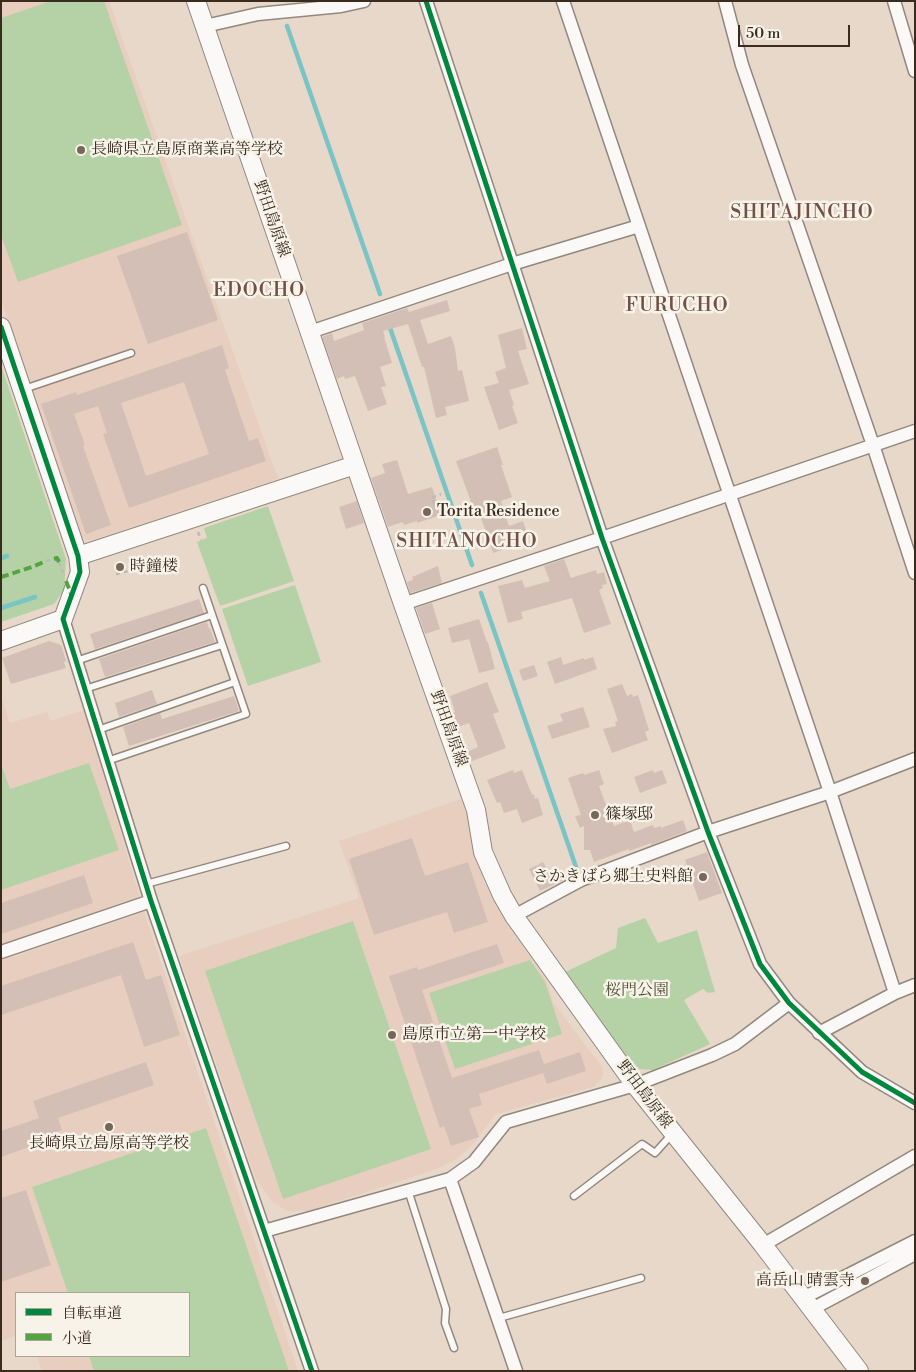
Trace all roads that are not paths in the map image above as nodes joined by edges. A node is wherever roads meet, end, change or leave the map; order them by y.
1 (196, 1) edge
2 (364, 1) edge
3 (426, 1) edge
4 (563, 1) edge
5 (725, 1) edge
6 (894, 1) edge
7 (312, 5) edge
8 (205, 26) junction
9 (915, 70) edge
10 (639, 226) junction
11 (512, 264) junction
12 (1, 327) edge
13 (310, 332) junction
14 (131, 353) dead end
15 (22, 389) junction
16 (915, 431) edge
17 (873, 445) junction
18 (355, 465) junction
19 (728, 494) junction
20 (602, 538) junction
21 (78, 556) junction
22 (915, 573) edge
23 (203, 588) dead end
24 (403, 604) junction
25 (212, 615) junction
26 (63, 619) junction
27 (1, 640) edge
28 (222, 645) junction
29 (76, 661) junction
30 (235, 682) junction
31 (85, 689) junction
32 (98, 730) junction
33 (915, 759) edge
34 (107, 761) junction
35 (830, 792) junction
36 (708, 832) junction
37 (286, 846) dead end
38 (146, 884) junction
39 (151, 901) junction
40 (514, 916) junction
41 (1, 952) edge
42 (915, 985) edge
43 (895, 993) junction
44 (789, 1003) junction
45 (819, 1033) junction
46 (635, 1085) junction
47 (915, 1103) edge
48 (673, 1133) junction
49 (915, 1156) edge
50 (450, 1178) junction
51 (408, 1190) junction
52 (574, 1196) dead end
53 (264, 1231) junction
54 (915, 1241) edge
55 (763, 1245) junction
56 (915, 1254) edge
57 (641, 1278) dead end
58 (808, 1303) junction
59 (499, 1318) junction
60 (454, 1348) dead end
61 (312, 1371) edge
62 (516, 1371) edge
63 (859, 1371) edge

1 - 8 main road, 野田島原線
2 - 7 street
3 - 11 street
4 - 10 street
5 - 17 street
6 - 9 street
7 - 8 street
8 - 13 main road, 野田島原線
10 - 11 street
10 - 19 street
11 - 13 street
11 - 20 street
12 - 15 main road
13 - 18 main road, 野田島原線
14 - 15 lane
15 - 21 main road
16 - 17 street
17 - 19 street
17 - 22 street
18 - 21 main road
18 - 24 main road, 野田島原線
19 - 20 street
19 - 35 street
20 - 24 street
20 - 36 street
21 - 26 main road
23 - 25 lane
24 - 40 main road, 野田島原線
25 - 28 lane
25 - 29 lane
26 - 27 main road
26 - 29 street
28 - 30 lane
28 - 31 lane
29 - 31 street
30 - 32 lane
30 - 34 lane
31 - 32 street
32 - 34 street
33 - 35 street
34 - 38 street
35 - 36 street
35 - 43 street
36 - 40 street
36 - 44 street
37 - 38 lane
38 - 39 street
39 - 41 street
39 - 53 street
40 - 46 main road, 野田島原線
42 - 43 street
43 - 45 street
44 - 45 street
44 - 46 street
45 - 47 street
46 - 48 main road, 野田島原線
46 - 50 street
48 - 52 lane
48 - 55 main road, 野田島原線
49 - 55 street
50 - 51 street
50 - 59 street
51 - 53 street
51 - 60 lane
53 - 61 street
54 - 58 street
55 - 58 main road, 野田島原線
56 - 58 street
57 - 59 lane
58 - 63 main road, 野田島原線
59 - 62 street

